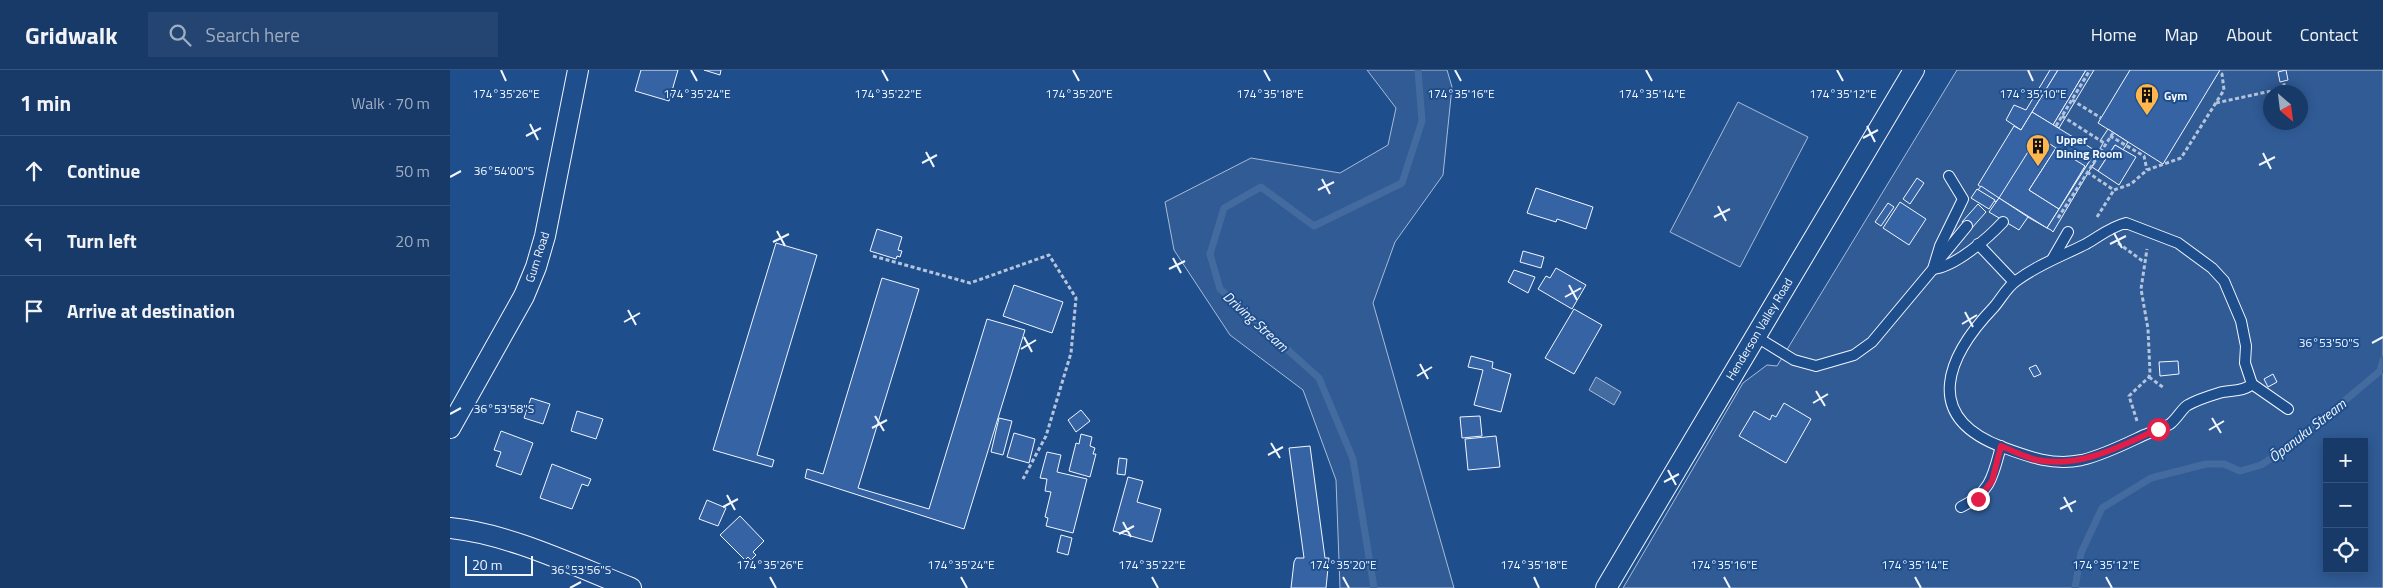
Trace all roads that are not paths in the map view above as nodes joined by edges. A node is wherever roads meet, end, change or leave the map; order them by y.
1 (578, 70) edge
2 (1914, 70) edge
3 (1948, 176) dead end
4 (2003, 222) dead end
5 (1967, 226) dead end
6 (2068, 232) dead end
7 (1978, 244) junction
8 (2053, 258) junction
9 (1933, 269) junction
10 (2014, 282) junction
11 (1755, 336) junction
12 (2252, 384) junction
13 (2288, 410) dead end
14 (450, 428) edge
15 (2001, 446) junction
16 (1961, 507) dead end
17 (450, 528) edge
18 (631, 588) edge
19 (1606, 588) edge

1 - 14 street, Gum Road
2 - 11 street, Henderson Valley Road
3 - 9 lane
4 - 7 lane
5 - 9 lane
6 - 8 lane
7 - 9 lane
7 - 10 lane
8 - 10 lane
8 - 12 lane
9 - 11 lane
10 - 15 lane
11 - 19 street, Henderson Valley Road
12 - 13 lane
12 - 15 lane
15 - 16 lane
17 - 18 street

